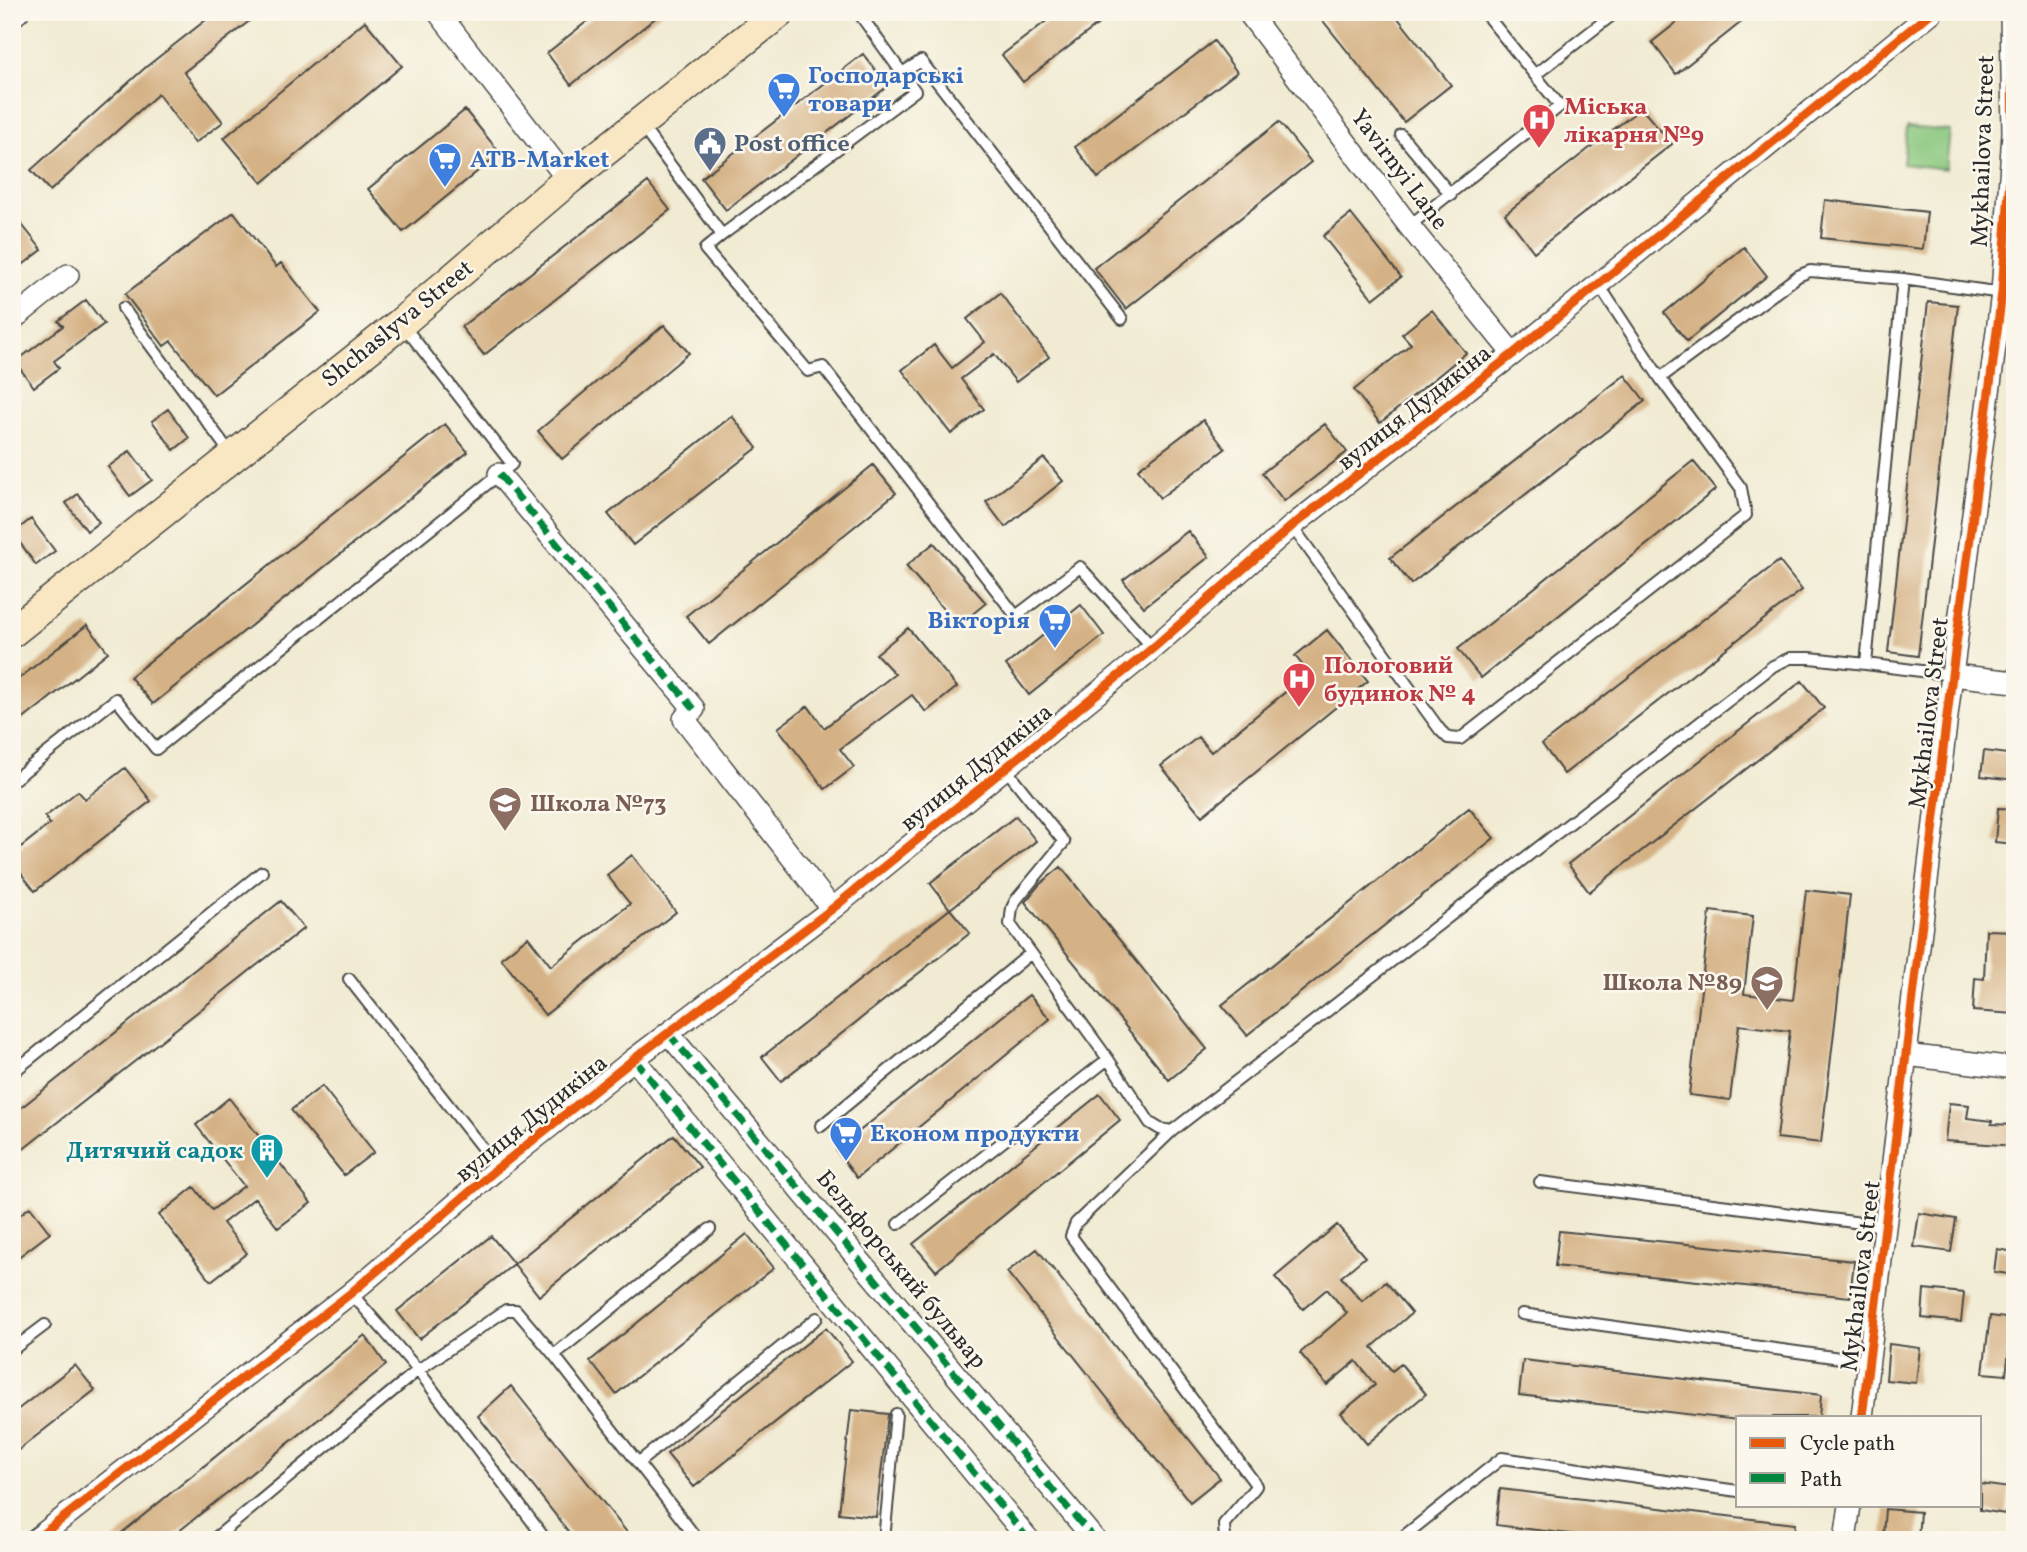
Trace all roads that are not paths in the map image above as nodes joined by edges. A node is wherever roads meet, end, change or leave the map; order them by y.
1 (18, 12) edge
2 (438, 12) edge
3 (780, 12) edge
4 (858, 12) edge
5 (1248, 12) edge
6 (1484, 12) edge
7 (1616, 12) edge
8 (1932, 12) edge
9 (2011, 12) edge
10 (12, 17) edge
11 (902, 73) junction
12 (1535, 75) junction
13 (640, 124) junction
14 (2014, 134) edge
15 (1401, 135) dead end
16 (568, 180) junction
17 (1451, 195) junction
18 (1409, 226) junction
19 (722, 235) junction
20 (68, 275) dead end
21 (1903, 279) junction
22 (1599, 285) junction
23 (2002, 293) junction
24 (122, 308) dead end
25 (1122, 318) dead end
26 (12, 320) edge
27 (401, 323) junction
28 (1513, 354) junction
29 (1660, 378) junction
30 (232, 457) junction
31 (499, 474) junction
32 (1292, 526) junction
33 (12, 632) edge
34 (1153, 648) junction
35 (1866, 664) junction
36 (1952, 675) junction
37 (2015, 682) edge
38 (1005, 768) junction
39 (12, 781) edge
40 (262, 872) dead end
41 (832, 909) junction
42 (1031, 953) junction
43 (349, 979) dead end
44 (668, 1033) junction
45 (1906, 1055) junction
46 (634, 1059) junction
47 (1108, 1059) junction
48 (2015, 1068) edge
49 (12, 1073) edge
50 (821, 1126) dead end
51 (1172, 1131) junction
52 (498, 1168) junction
53 (1540, 1182) dead end
54 (898, 1224) dead end
55 (1885, 1226) junction
56 (710, 1229) dead end
57 (351, 1293) junction
58 (1522, 1314) dead end
59 (817, 1318) dead end
60 (44, 1325) dead end
61 (12, 1350) edge
62 (554, 1355) junction
63 (1869, 1362) junction
64 (418, 1370) junction
65 (896, 1413) dead end
66 (1862, 1416) edge
67 (638, 1463) junction
68 (1736, 1491) edge
69 (1847, 1506) edge
70 (43, 1538) edge
71 (213, 1540) edge
72 (546, 1540) edge
73 (698, 1540) edge
74 (884, 1540) edge
75 (1029, 1540) edge
76 (1095, 1540) edge
77 (1225, 1540) edge
78 (1399, 1540) edge
79 (1845, 1540) edge

1 - 10 street
2 - 16 street
3 - 13 street, Shchaslyva Street
4 - 11 lane
5 - 18 street, Yavirnyi Lane
6 - 12 lane
7 - 12 lane
8 - 22 street, вулиця Дудикіна
9 - 14 street, Mykhailova Street
11 - 19 lane
11 - 25 lane
12 - 17 lane
13 - 16 street, Shchaslyva Street
13 - 19 lane
14 - 23 street, Mykhailova Street
15 - 17 lane
16 - 27 street, Shchaslyva Street
17 - 18 lane
18 - 28 street, Yavirnyi Lane
19 - 34 lane
20 - 26 street
21 - 23 lane
21 - 29 lane
21 - 35 lane
22 - 28 street, вулиця Дудикіна
22 - 29 lane
23 - 36 street, Mykhailova Street
24 - 30 lane
27 - 30 street, Shchaslyva Street
27 - 31 lane
28 - 32 street, вулиця Дудикіна
29 - 32 lane
30 - 33 street, Shchaslyva Street
31 - 39 lane
31 - 41 street
32 - 34 street, вулиця Дудикіна
34 - 38 street, вулиця Дудикіна
35 - 36 lane
35 - 51 lane
36 - 37 street
36 - 45 street, Mykhailova Street
38 - 41 street, вулиця Дудикіна
38 - 42 lane
40 - 49 lane
41 - 44 street, вулиця Дудикіна
42 - 47 lane
42 - 50 lane
43 - 52 lane
44 - 46 street, вулиця Дудикіна
44 - 76 street, Бельфорський бульвар
45 - 48 street
45 - 55 street, Mykhailova Street
46 - 52 street, вулиця Дудикіна
46 - 75 street
47 - 51 lane
47 - 54 lane
51 - 77 lane
52 - 57 street, вулиця Дудикіна
53 - 55 lane
55 - 63 street, Mykhailova Street
56 - 62 lane
57 - 64 lane
57 - 70 street, вулиця Дудикіна
58 - 63 lane
59 - 67 lane
60 - 61 lane
62 - 64 lane
62 - 67 lane
63 - 66 street, Mykhailova Street
64 - 71 lane
64 - 72 lane
65 - 74 lane
67 - 73 lane
68 - 78 lane
69 - 79 street

